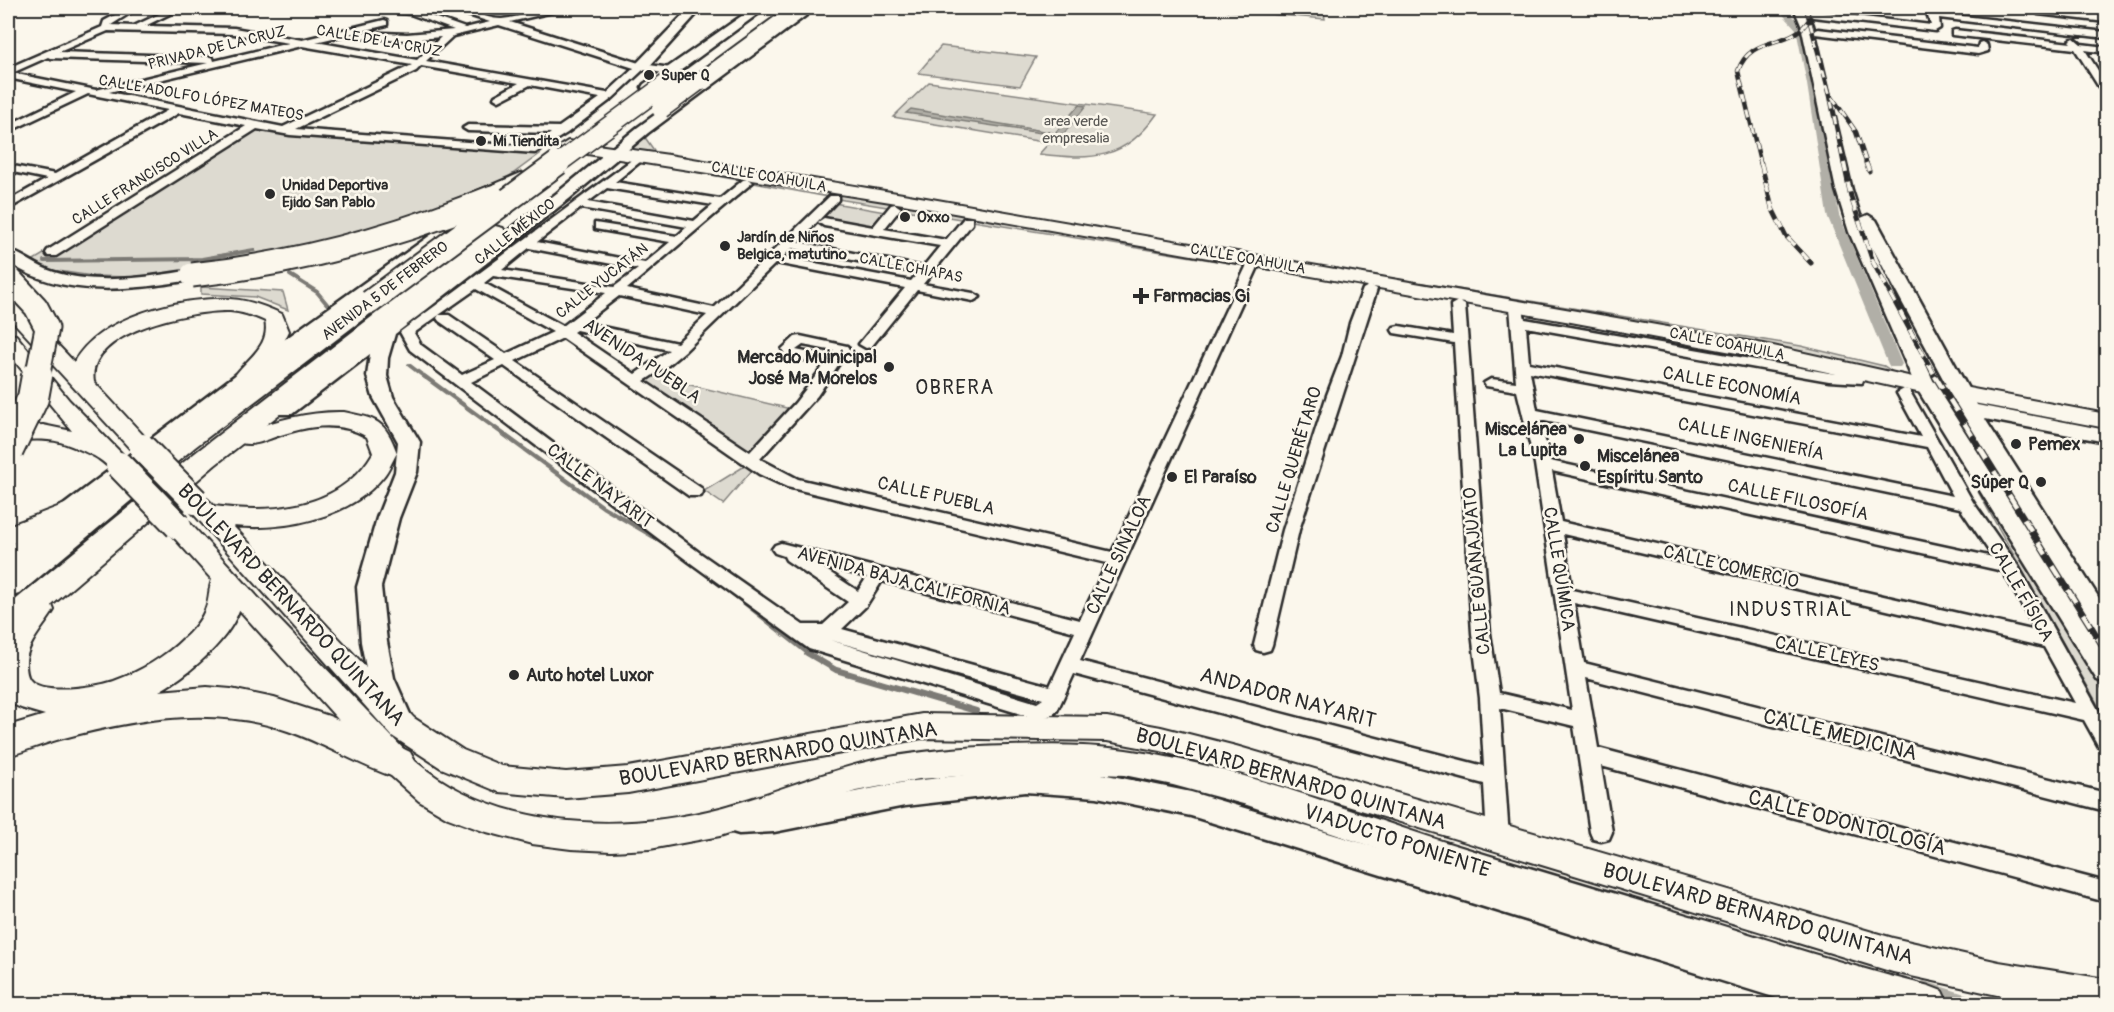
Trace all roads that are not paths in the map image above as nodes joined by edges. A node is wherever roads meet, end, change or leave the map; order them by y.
1 (134, 8) edge
2 (178, 8) edge
3 (378, 8) edge
4 (456, 8) edge
5 (558, 8) edge
6 (696, 8) edge
7 (760, 8) edge
8 (772, 8) edge
9 (806, 8) edge
10 (1956, 8) edge
11 (1808, 10) edge
12 (1931, 11) edge
13 (2041, 12) dead end
14 (2106, 19) edge
15 (384, 23) dead end
16 (502, 23) junction
17 (2106, 24) edge
18 (135, 27) junction
19 (107, 28) junction
20 (2070, 30) junction
21 (465, 31) junction
22 (1818, 32) junction
23 (1955, 33) dead end
24 (341, 34) junction
25 (450, 34) junction
26 (2106, 35) edge
27 (303, 43) junction
28 (1982, 45) dead end
29 (2076, 47) junction
30 (2106, 50) edge
31 (45, 55) junction
32 (232, 60) junction
33 (421, 63) junction
34 (641, 67) junction
35 (8, 73) edge
36 (672, 75) junction
37 (529, 82) junction
38 (2106, 90) edge
39 (88, 93) junction
40 (609, 96) junction
41 (499, 98) dead end
42 (176, 110) junction
43 (254, 126) junction
44 (468, 128) dead end
45 (8, 129) edge
46 (285, 131) junction
47 (565, 138) junction
48 (629, 157) junction
49 (8, 168) edge
50 (592, 172) junction
51 (57, 178) junction
52 (528, 178) junction
53 (609, 181) junction
54 (747, 182) junction
55 (834, 198) junction
56 (722, 203) junction
57 (577, 204) junction
58 (8, 206) edge
59 (895, 208) junction
60 (968, 221) junction
61 (824, 222) dead end
62 (695, 225) junction
63 (599, 226) dead end
64 (876, 231) junction
65 (679, 240) junction
66 (526, 244) junction
67 (790, 244) junction
68 (949, 244) junction
69 (52, 254) dead end
70 (8, 255) edge
71 (773, 259) junction
72 (648, 267) junction
73 (1252, 267) junction
74 (926, 271) junction
75 (491, 272) junction
76 (192, 274) joint
77 (8, 277) edge
78 (475, 283) junction
79 (914, 286) junction
80 (1370, 289) junction
81 (616, 291) junction
82 (973, 297) dead end
83 (8, 304) edge
84 (1458, 305) junction
85 (717, 313) junction
86 (1518, 315) junction
87 (444, 318) dead end
88 (569, 328) junction
89 (402, 329) junction
90 (1399, 330) dead end
91 (8, 340) edge
92 (1460, 340) junction
93 (866, 344) dead end
94 (680, 348) junction
95 (838, 355) dead end
96 (507, 360) junction
97 (1522, 366) junction
98 (245, 377) junction
99 (634, 380) junction
100 (461, 381) junction
101 (1491, 383) dead end
102 (1524, 388) junction
103 (1922, 394) junction
104 (94, 397) junction
105 (1964, 401) junction
106 (1529, 413) junction
107 (2106, 421) edge
108 (8, 434) edge
109 (2106, 436) edge
110 (249, 438) junction
111 (1934, 444) junction
112 (8, 450) edge
113 (752, 459) junction
114 (117, 463) junction
115 (1543, 464) junction
116 (695, 492) dead end
117 (1966, 504) junction
118 (201, 508) junction
119 (68, 511) junction
120 (1552, 526) junction
121 (8, 536) edge
122 (95, 550) junction
123 (8, 559) edge
124 (1117, 559) junction
125 (2009, 566) junction
126 (878, 574) junction
127 (226, 582) junction
128 (56, 583) junction
129 (8, 586) edge
130 (1563, 594) junction
131 (860, 601) junction
132 (8, 624) edge
133 (1086, 628) junction
134 (2106, 629) edge
135 (821, 638) junction
136 (2050, 641) junction
137 (1263, 645) dead end
138 (1068, 665) junction
139 (1575, 668) junction
140 (2106, 673) edge
141 (1490, 698) junction
142 (1050, 703) joint
143 (2091, 714) junction
144 (1583, 720) junction
145 (403, 727) junction
146 (8, 741) edge
147 (2106, 741) edge
148 (1588, 754) junction
149 (397, 763) junction
150 (1496, 778) junction
151 (2106, 802) edge
152 (716, 824) junction
153 (1600, 832) dead end
154 (1498, 838) junction
155 (2106, 892) edge
156 (2106, 997) edge
157 (1846, 1005) edge
158 (1929, 1005) edge

1 - 19 street
2 - 18 street
3 - 21 street
4 - 16 street
5 - 16 street
6 - 34 street
7 - 36 street, AVENIDA 5 DE FEBRERO
8 - 36 highway, AVENIDA 5 DE FEBRERO
9 - 48 street, AVENIDA 5 DE FEBRERO
9 - 89 highway, AVENIDA 5 DE FEBRERO, bridge
10 - 17 street
11 - 12 street
11 - 22 street
11 - 103 street, CALLE FÍSICA
12 - 20 street
13 - 14 street
15 - 24 street, PRIVADA DE LA CRUZ
16 - 21 street
16 - 34 street
18 - 19 street, CALLE DE LA CRUZ
18 - 27 street, CALLE DE LA CRUZ
19 - 31 street
20 - 26 street
20 - 29 street
21 - 25 street
22 - 28 street
22 - 105 street
23 - 29 street
24 - 25 street
24 - 27 street, PRIVADA DE LA CRUZ
25 - 33 street
27 - 32 street, PRIVADA DE LA CRUZ
27 - 33 street, CALLE DE LA CRUZ
29 - 30 street
29 - 38 street
31 - 32 street
31 - 35 street
32 - 39 street, PRIVADA DE LA CRUZ
33 - 37 street, CALLE DE LA CRUZ
33 - 46 street
34 - 36 street
34 - 40 street
35 - 39 street, CALLE ADOLFO LÓPEZ MATEOS
36 - 47 street, AVENIDA 5 DE FEBRERO
36 - 52 highway, AVENIDA 5 DE FEBRERO, bridge
37 - 40 street, CALLE DE LA CRUZ
37 - 41 street
39 - 42 street, CALLE ADOLFO LÓPEZ MATEOS
39 - 45 street
40 - 47 street
42 - 43 street, CALLE ADOLFO LÓPEZ MATEOS
42 - 51 street
43 - 46 street, CALLE ADOLFO LÓPEZ MATEOS
43 - 69 street, CALLE FRANCISCO VILLA
44 - 47 street
46 - 47 street, CALLE ADOLFO LÓPEZ MATEOS
47 - 48 main road, CALLE COAHUILA
47 - 52 street, AVENIDA 5 DE FEBRERO
48 - 50 main road, CALLE COAHUILA
48 - 53 street, CALLE MÉXICO
48 - 54 main road, CALLE COAHUILA
48 - 86 main road, CALLE COAHUILA
49 - 51 street
50 - 53 street
50 - 89 street, AVENIDA 5 DE FEBRERO
51 - 58 street
52 - 76 highway, bridge
52 - 98 street, AVENIDA 5 DE FEBRERO
52 - 129 highway, AVENIDA 5 DE FEBRERO, bridge
53 - 56 street
53 - 57 street, CALLE MÉXICO
54 - 55 main road, CALLE COAHUILA
54 - 56 street, CALLE YUCATÁN
55 - 59 main road, CALLE COAHUILA
55 - 67 street
56 - 62 street, CALLE YUCATÁN
57 - 62 street
57 - 66 street, CALLE MÉXICO
59 - 60 main road, CALLE COAHUILA
59 - 64 street
60 - 68 street
60 - 73 main road, CALLE COAHUILA
61 - 64 street
62 - 65 street, CALLE YUCATÁN
63 - 65 street
64 - 68 street
65 - 72 street, CALLE YUCATÁN
66 - 72 street
66 - 75 street, CALLE MÉXICO
67 - 71 street
67 - 74 street
68 - 74 street
70 - 76 street
71 - 79 street, CALLE CHIAPAS
71 - 85 street
72 - 81 street, CALLE YUCATÁN
73 - 80 main road, CALLE COAHUILA
73 - 124 street, CALLE SINALOA
74 - 79 street
75 - 78 street, CALLE MÉXICO
75 - 81 street
77 - 112 highway, bridge
78 - 88 street, AVENIDA PUEBLA
78 - 89 street, CALLE MÉXICO
79 - 82 street, CALLE CHIAPAS
79 - 93 street
80 - 84 main road, CALLE COAHUILA
80 - 137 street, CALLE QUERÉTARO
81 - 85 street
81 - 88 street, CALLE YUCATÁN
83 - 104 main road, BOULEVARD BERNARDO QUINTANA
84 - 86 main road, CALLE COAHUILA
84 - 92 street, CALLE GUANAJUATO
85 - 94 street
86 - 97 street, CALLE QUÍMICA
86 - 103 main road, CALLE COAHUILA
87 - 96 street
88 - 94 street
88 - 96 street, CALLE YUCATÁN
88 - 99 street, AVENIDA PUEBLA
89 - 100 street, CALLE NAYARIT
89 - 110 street, AVENIDA 5 DE FEBRERO
89 - 122 highway, AVENIDA 5 DE FEBRERO
89 - 145 street
90 - 92 street
91 - 114 main road, BOULEVARD BERNARDO QUINTANA
92 - 141 street, CALLE GUANAJUATO
94 - 99 street
95 - 113 street
96 - 100 street, CALLE YUCATÁN
96 - 116 street
97 - 102 street, CALLE QUÍMICA
97 - 111 street, CALLE ECONOMÍA
98 - 104 main road
98 - 119 street, AVENIDA 5 DE FEBRERO
99 - 113 street, AVENIDA PUEBLA
100 - 135 street, CALLE NAYARIT
101 - 102 street
102 - 106 street, CALLE QUÍMICA
103 - 105 main road, CALLE COAHUILA
103 - 111 street, CALLE FÍSICA
103 - 140 street, CALLE FÍSICA
104 - 118 main road, BOULEVARD BERNARDO QUINTANA, bridge
105 - 107 main road, CALLE COAHUILA
105 - 109 street
105 - 134 street
106 - 115 street, CALLE QUÍMICA
106 - 117 street, CALLE INGENIERÍA
108 - 114 main road
110 - 118 main road
110 - 122 street, AVENIDA 5 DE FEBRERO
111 - 117 street, CALLE FÍSICA
113 - 124 street, CALLE PUEBLA
114 - 127 main road, BOULEVARD BERNARDO QUINTANA, bridge
115 - 120 street, CALLE QUÍMICA
115 - 125 street, CALLE FILOSOFÍA
117 - 125 street, CALLE FÍSICA
118 - 145 main road, BOULEVARD BERNARDO QUINTANA
119 - 121 main road
119 - 123 street, AVENIDA 5 DE FEBRERO
120 - 130 street, CALLE QUÍMICA
120 - 136 street, CALLE COMERCIO
122 - 128 highway, AVENIDA 5 DE FEBRERO
124 - 133 street, CALLE SINALOA
125 - 136 street, CALLE FÍSICA
126 - 131 street
126 - 131 street, AVENIDA BAJA CALIFORNIA
126 - 133 street, AVENIDA BAJA CALIFORNIA
127 - 128 highway
127 - 149 main road, BOULEVARD BERNARDO QUINTANA
128 - 132 highway, AVENIDA 5 DE FEBRERO
130 - 139 street, CALLE QUÍMICA
130 - 143 street, CALLE LEYES
131 - 135 street
133 - 138 street, CALLE SINALOA
135 - 142 street, CALLE NAYARIT
136 - 143 street, CALLE FÍSICA
138 - 142 street, CALLE SINALOA
138 - 150 street, ANDADOR NAYARIT
139 - 144 street, CALLE QUÍMICA
139 - 151 street, CALLE MEDICINA
141 - 144 street
141 - 150 street, CALLE GUANAJUATO
143 - 147 street, CALLE FÍSICA
144 - 148 street, CALLE QUÍMICA
145 - 154 main road, BOULEVARD BERNARDO QUINTANA
146 - 149 highway
148 - 153 street, CALLE QUÍMICA
148 - 155 street, CALLE ODONTOLOGÍA
149 - 152 main road, BOULEVARD BERNARDO QUINTANA
150 - 154 street, CALLE GUANAJUATO
152 - 157 street, BOULEVARD BERNARDO QUINTANA
152 - 158 main road, VIADUCTO PONIENTE
154 - 156 main road, BOULEVARD BERNARDO QUINTANA

